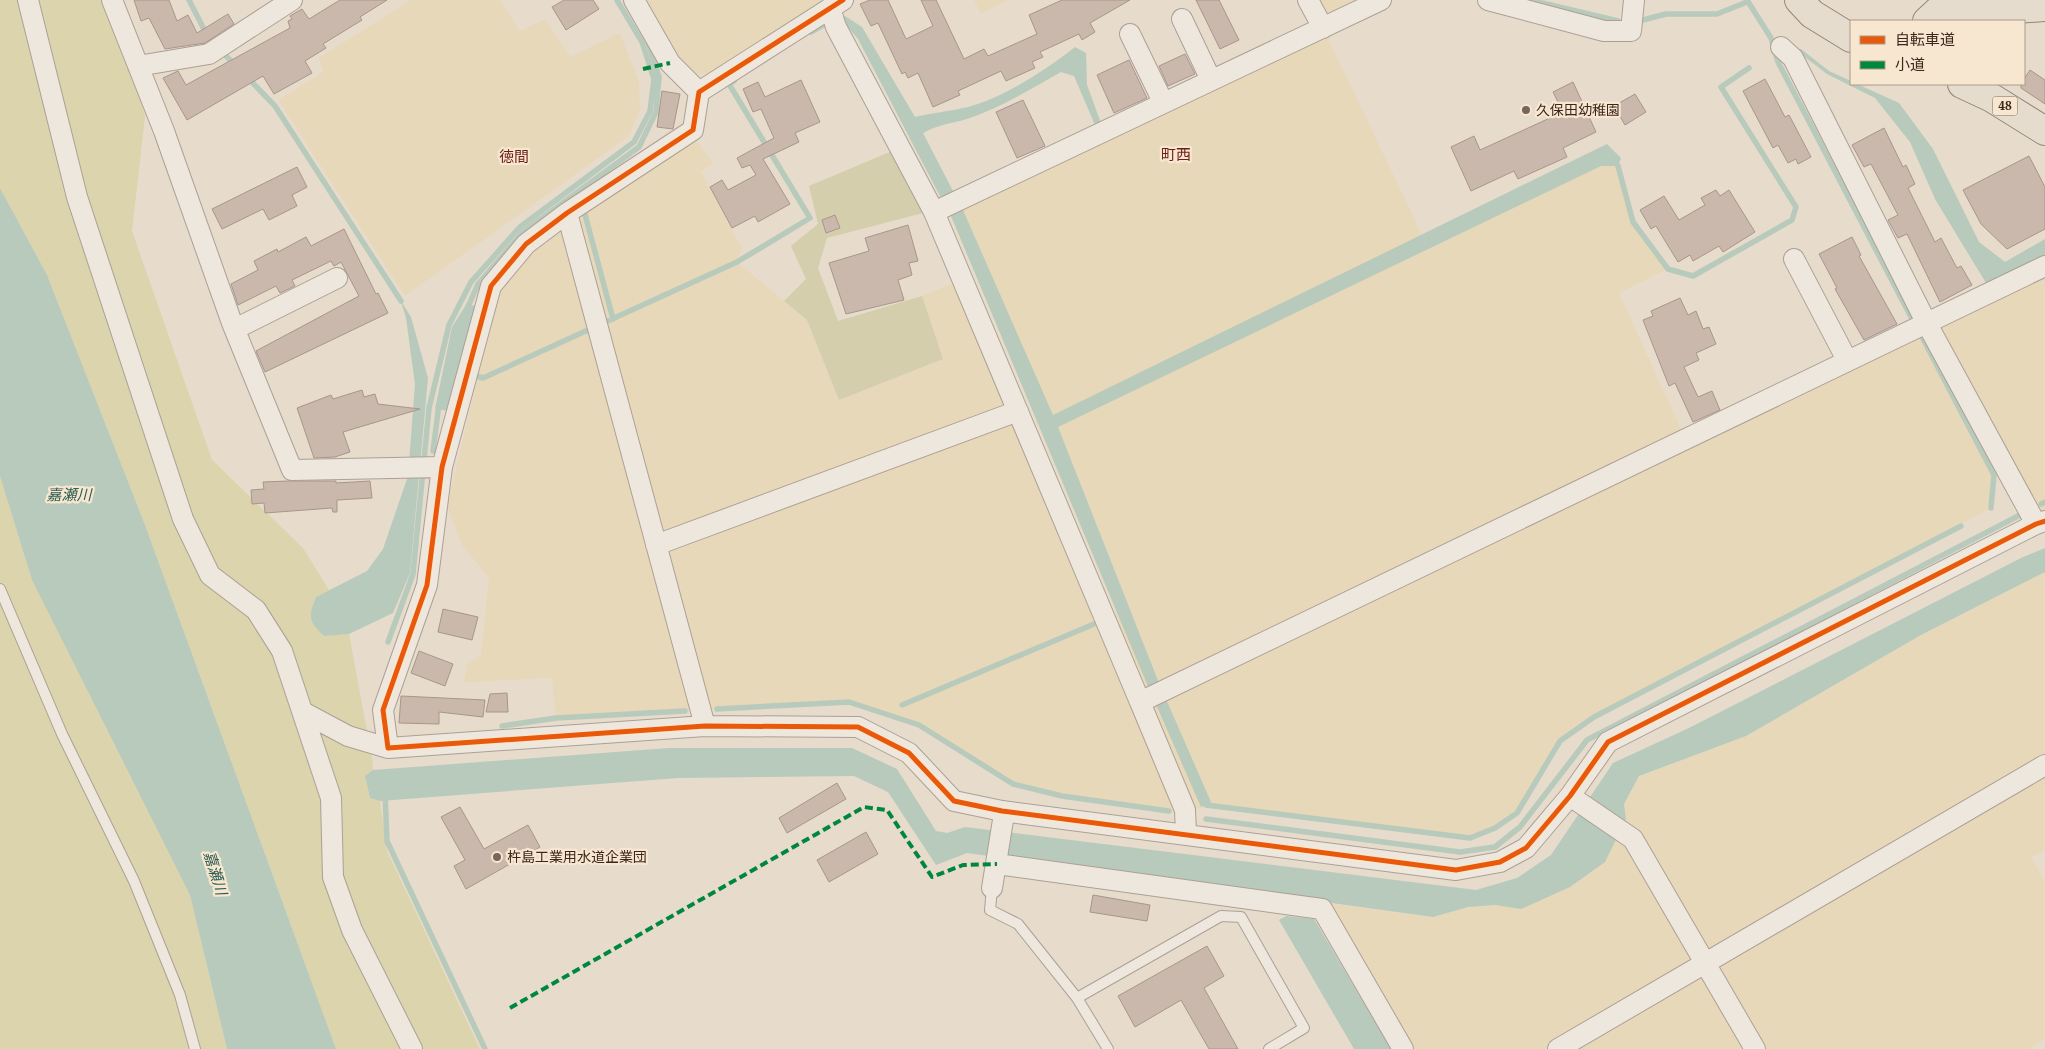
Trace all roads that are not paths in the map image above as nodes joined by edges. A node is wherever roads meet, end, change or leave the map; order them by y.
1 (28, 0) edge
2 (102, 0) edge
3 (292, 0) edge
4 (634, 0) edge
5 (1308, 0) edge
6 (1380, 0) edge
7 (1488, 0) edge
8 (1634, 0) edge
9 (1799, 0) edge
10 (114, 7) edge
11 (2045, 7) edge
12 (836, 12) edge
13 (1182, 19) dead end
14 (1928, 20) edge
15 (1323, 28) junction
16 (1130, 34) dead end
17 (1850, 37) edge
18 (1781, 46) dead end
19 (138, 66) junction
20 (1211, 80) junction
21 (1964, 85) edge
22 (699, 92) junction
23 (1163, 102) junction
24 (2045, 131) edge
25 (578, 206) junction
26 (947, 206) junction
27 (1794, 259) dead end
28 (2045, 266) edge
29 (337, 278) dead end
30 (1926, 322) junction
31 (234, 329) junction
32 (1847, 360) junction
33 (1018, 411) junction
34 (435, 467) junction
35 (2041, 522) edge
36 (656, 545) junction
37 (0, 589) edge
38 (1144, 700) junction
39 (303, 712) junction
40 (705, 726) junction
41 (388, 748) junction
42 (2045, 765) edge
43 (1570, 796) junction
44 (1002, 816) junction
45 (1186, 833) junction
46 (997, 862) junction
47 (992, 888) joint
48 (1706, 964) junction
49 (1078, 998) junction
50 (195, 1049) edge
51 (412, 1049) edge
52 (1108, 1049) edge
53 (1269, 1049) edge
54 (1403, 1049) edge
55 (1558, 1049) edge
56 (1755, 1049) edge

1 - 39 street
2 - 10 street
3 - 19 street
4 - 22 street
5 - 15 street
6 - 15 street
7 - 8 street
9 - 17 main road
10 - 19 street
11 - 14 main road
12 - 22 street
12 - 26 street
13 - 20 street
15 - 20 street
16 - 23 street
18 - 30 street
19 - 31 street
20 - 23 street
21 - 24 main road, 48
22 - 25 street
23 - 26 street
25 - 34 street
25 - 36 street
26 - 33 street
27 - 32 street
28 - 30 street
29 - 31 street
30 - 32 street
30 - 35 street
31 - 34 street
32 - 38 street
33 - 36 street
33 - 38 street
34 - 41 street
35 - 43 street
36 - 40 street
37 - 50 lane
38 - 45 street
39 - 41 street
39 - 51 street
40 - 41 street
40 - 44 street
42 - 48 street
43 - 45 street
43 - 48 street
44 - 45 street
44 - 46 street
46 - 47 street
46 - 54 street
47 - 49 lane
48 - 55 street
48 - 56 street
49 - 52 lane
49 - 53 lane

